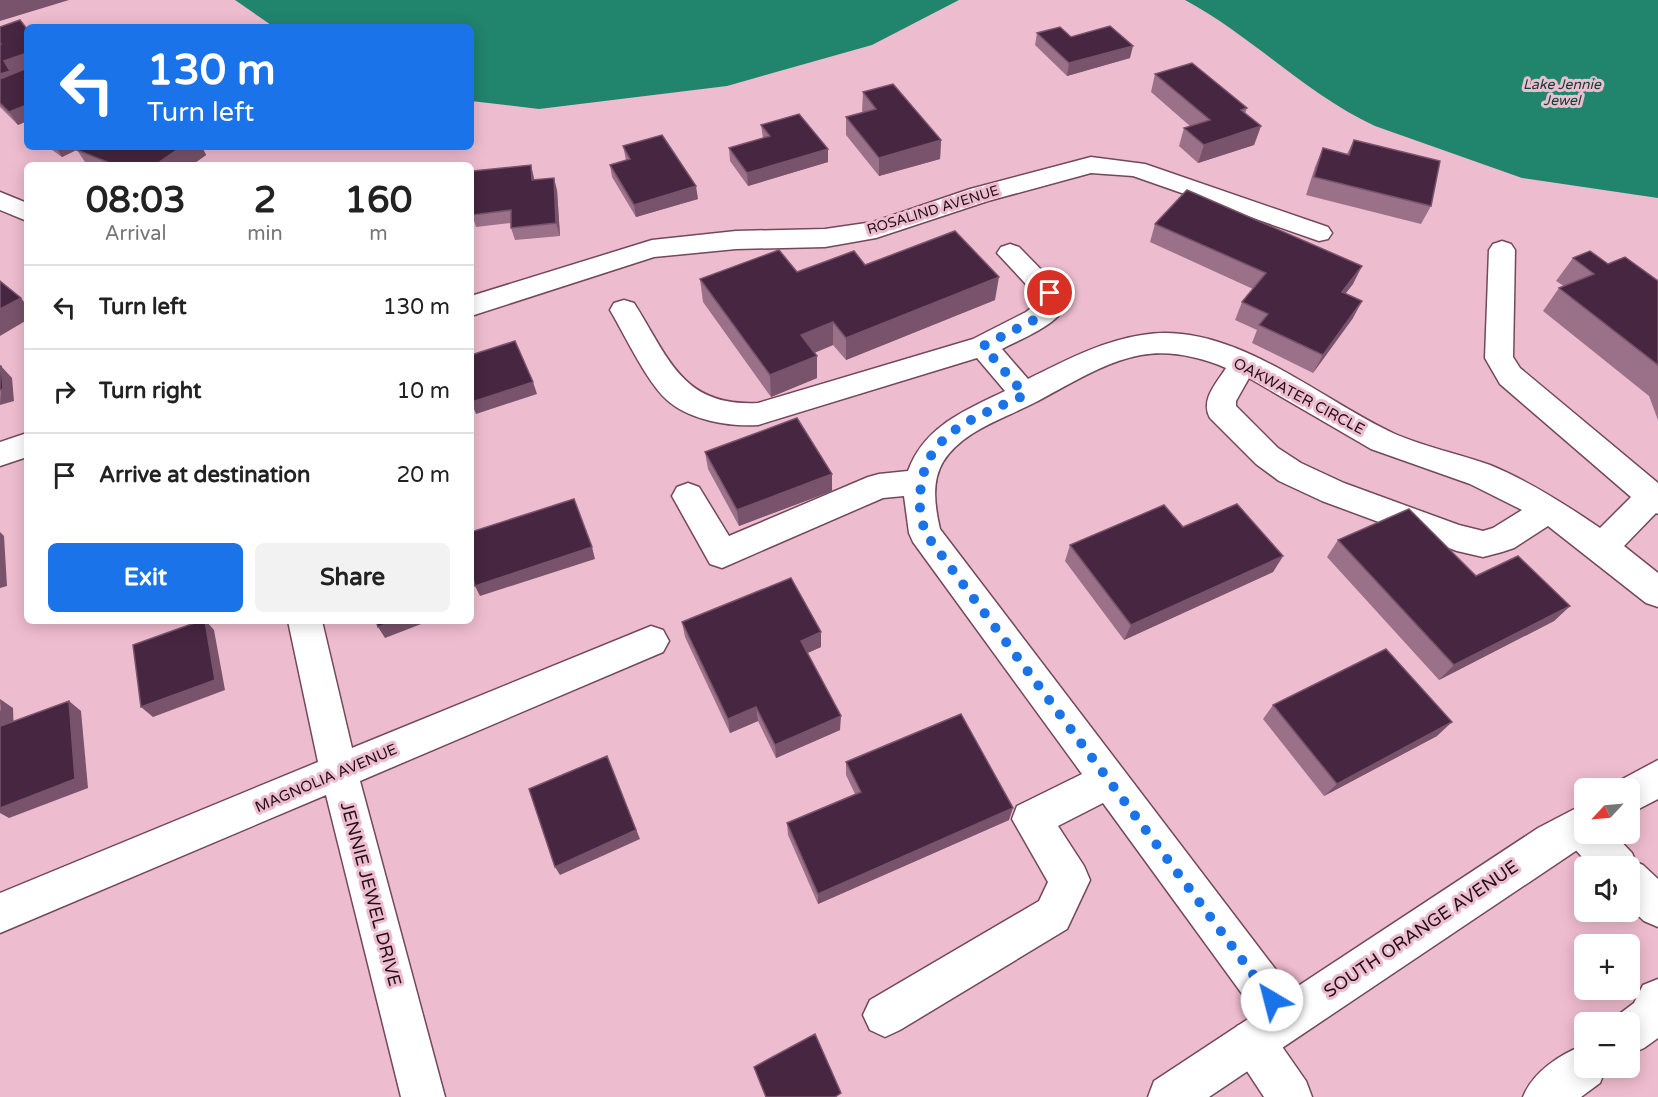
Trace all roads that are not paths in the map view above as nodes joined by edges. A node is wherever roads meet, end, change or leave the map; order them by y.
1 (0, 200) edge
2 (24, 212) edge
3 (1318, 233) dead end
4 (1503, 250) dead end
5 (1010, 253) dead end
6 (474, 305) edge
7 (624, 310) dead end
8 (983, 346) junction
9 (1244, 364) junction
10 (1025, 395) junction
11 (24, 446) edge
12 (0, 454) edge
13 (922, 482) junction
14 (688, 496) dead end
15 (1654, 499) edge
16 (1546, 510) junction
17 (1602, 547) junction
18 (1658, 593) edge
19 (306, 624) edge
20 (651, 641) dead end
21 (339, 772) junction
22 (1658, 778) edge
23 (1109, 780) junction
24 (1640, 789) edge
25 (1574, 834) edge
26 (1597, 844) edge
27 (1608, 856) edge
28 (1640, 890) edge
29 (1658, 908) edge
30 (0, 913) edge
31 (1658, 1000) edge
32 (885, 1015) dead end
33 (1640, 1024) edge
34 (1270, 1030) junction
35 (1574, 1075) edge
36 (423, 1097) edge
37 (1170, 1097) edge
38 (1290, 1097) edge
39 (1545, 1097) edge

1 - 2 street
3 - 6 street, ROSALIND AVENUE
4 - 15 street
5 - 8 street
7 - 8 street
8 - 10 street
9 - 10 street, OAKWATER CIRCLE
9 - 16 street, OAKWATER CIRCLE
9 - 16 street
10 - 13 street, OAKWATER CIRCLE
11 - 12 street
13 - 14 street
13 - 23 street, OAKWATER CIRCLE
15 - 17 street
16 - 17 street, OAKWATER CIRCLE
17 - 18 street, OAKWATER CIRCLE
19 - 21 street, JENNIE JEWEL DRIVE
20 - 21 street, MAGNOLIA AVENUE
21 - 30 street, MAGNOLIA AVENUE
21 - 36 street, JENNIE JEWEL DRIVE
22 - 24 street
23 - 32 street
23 - 34 street, OAKWATER CIRCLE
25 - 34 street, SOUTH ORANGE AVENUE
26 - 27 street
28 - 29 street
31 - 33 street
34 - 37 street, SOUTH ORANGE AVENUE
34 - 38 street, OAKWATER CIRCLE
35 - 39 street

